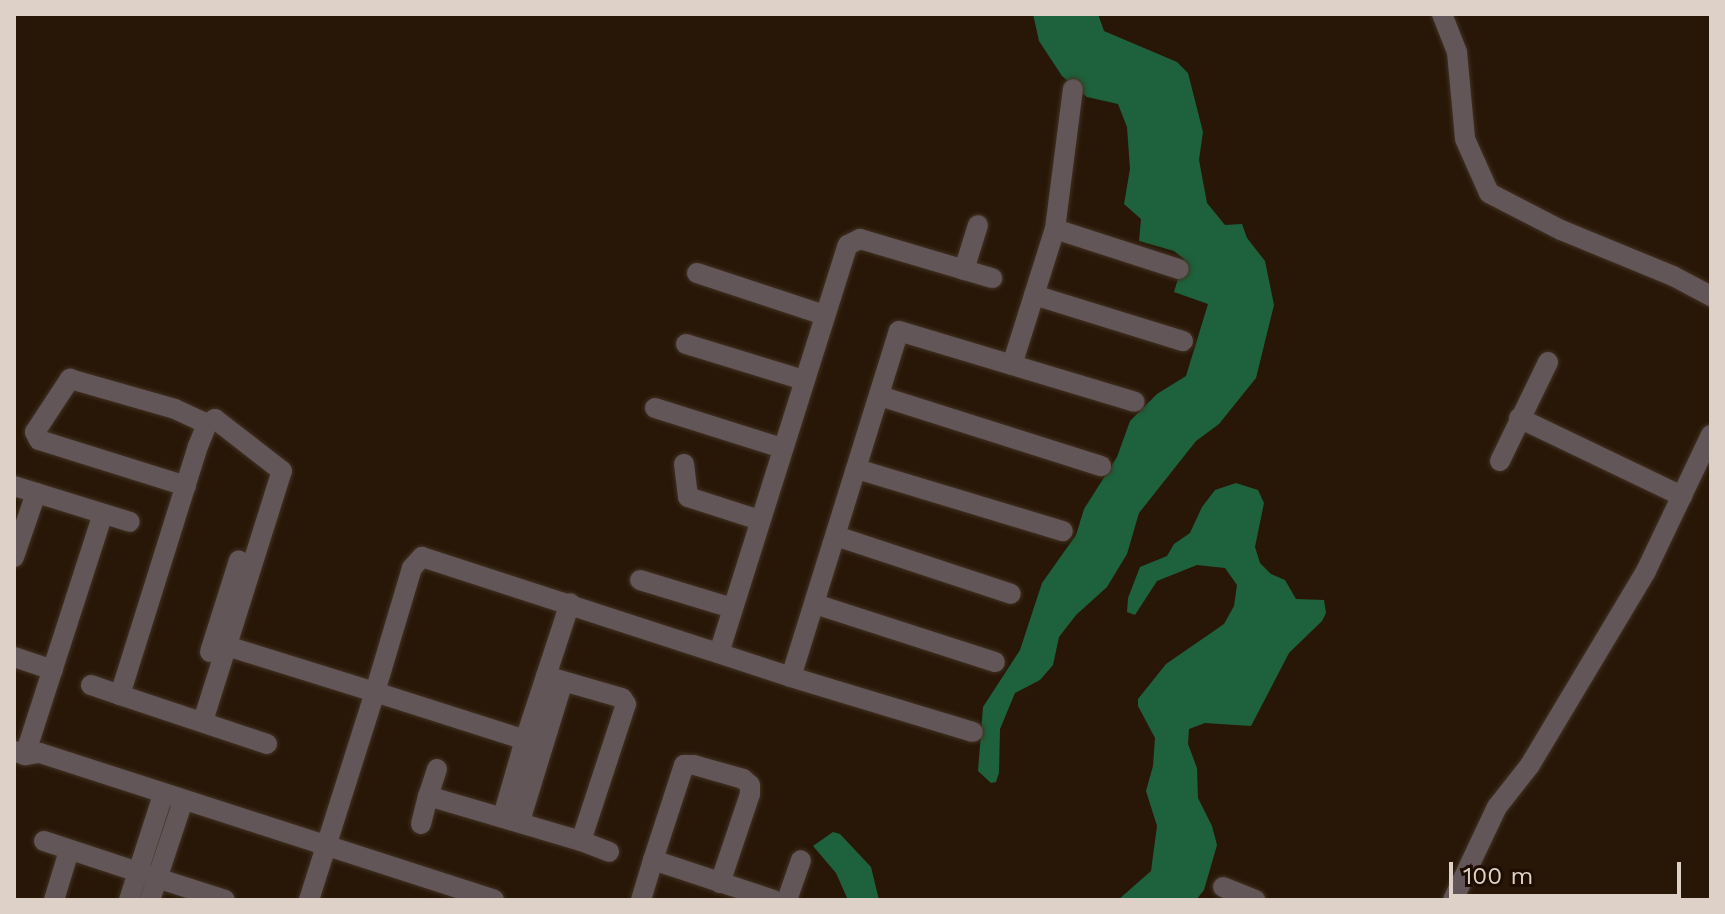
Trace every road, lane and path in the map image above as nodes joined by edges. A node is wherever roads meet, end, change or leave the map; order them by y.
1 (1442, 14) edge
2 (1073, 89) dead end
3 (978, 225) dead end
4 (1055, 229) junction
5 (1179, 269) dead end
6 (964, 270) junction
7 (697, 273) dead end
8 (992, 278) dead end
9 (1034, 295) junction
10 (1711, 296) edge
11 (824, 315) junction
12 (1183, 341) dead end
13 (686, 344) dead end
14 (1548, 362) dead end
15 (1012, 365) junction
16 (804, 380) junction
17 (880, 396) junction
18 (1135, 402) dead end
19 (655, 408) dead end
20 (1519, 418) junction
21 (207, 424) junction
22 (1711, 435) edge
23 (782, 448) junction
24 (1500, 461) dead end
25 (684, 464) dead end
26 (1101, 466) dead end
27 (857, 469) junction
28 (14, 486) edge
29 (186, 486) junction
30 (36, 493) junction
31 (1682, 496) junction
32 (103, 514) junction
33 (759, 520) junction
34 (130, 522) dead end
35 (1063, 531) dead end
36 (836, 536) junction
37 (14, 557) edge
38 (640, 580) dead end
39 (1011, 594) dead end
40 (570, 603) junction
41 (815, 604) junction
42 (732, 608) junction
43 (220, 644) junction
44 (719, 653) junction
45 (14, 657) edge
46 (995, 662) dead end
47 (53, 670) junction
48 (791, 677) junction
49 (555, 678) junction
50 (91, 685) dead end
51 (375, 692) junction
52 (120, 695) junction
53 (197, 719) junction
54 (973, 732) dead end
55 (533, 743) junction
56 (267, 744) dead end
57 (25, 747) edge
58 (437, 769) dead end
59 (428, 796) junction
60 (173, 798) junction
61 (512, 818) junction
62 (421, 824) dead end
63 (44, 841) dead end
64 (581, 841) junction
65 (328, 844) junction
66 (69, 851) junction
67 (609, 852) dead end
68 (653, 860) junction
69 (801, 860) dead end
70 (147, 876) junction
71 (720, 883) junction
72 (1223, 887) dead end
73 (480, 898) edge
74 (54, 900) edge
75 (129, 900) edge
76 (150, 900) edge
77 (222, 900) edge
78 (309, 900) edge
79 (641, 900) edge
80 (774, 900) edge
81 (787, 900) edge
82 (1256, 900) edge
83 (1453, 900) edge

1 - 10 street
2 - 4 street
3 - 6 street
4 - 5 street
4 - 9 street
6 - 8 street
6 - 11 street
7 - 11 street
9 - 12 street
9 - 15 street
11 - 16 street
13 - 16 street
14 - 20 street
15 - 17 street
15 - 18 street
16 - 23 street
17 - 26 street
17 - 27 street
19 - 23 street
20 - 24 street
20 - 31 street
21 - 29 street
21 - 29 street
21 - 43 street
22 - 31 street
23 - 33 street
25 - 33 street
27 - 35 street
27 - 36 street
28 - 30 street
29 - 52 street
30 - 32 street
30 - 37 street
31 - 83 street
32 - 34 street
32 - 47 street
33 - 42 street
36 - 39 street
36 - 41 street
38 - 42 street
40 - 44 street
40 - 49 street
40 - 51 street
41 - 46 street
41 - 48 street
42 - 44 street
43 - 51 street
43 - 53 street
44 - 48 street
45 - 47 street
47 - 57 street
48 - 54 street
49 - 55 street
49 - 64 street
50 - 52 street
51 - 55 street
51 - 65 street
52 - 53 street
53 - 56 street
55 - 61 street
57 - 60 street
58 - 59 street
59 - 61 street
59 - 62 street
60 - 65 street
60 - 70 street
61 - 64 street
63 - 66 street
64 - 67 street
65 - 73 street
65 - 78 street
66 - 70 street
66 - 74 street
68 - 71 street
68 - 71 street
68 - 79 street
69 - 81 street
70 - 75 street
70 - 76 street
70 - 77 street
71 - 80 street
72 - 82 street

